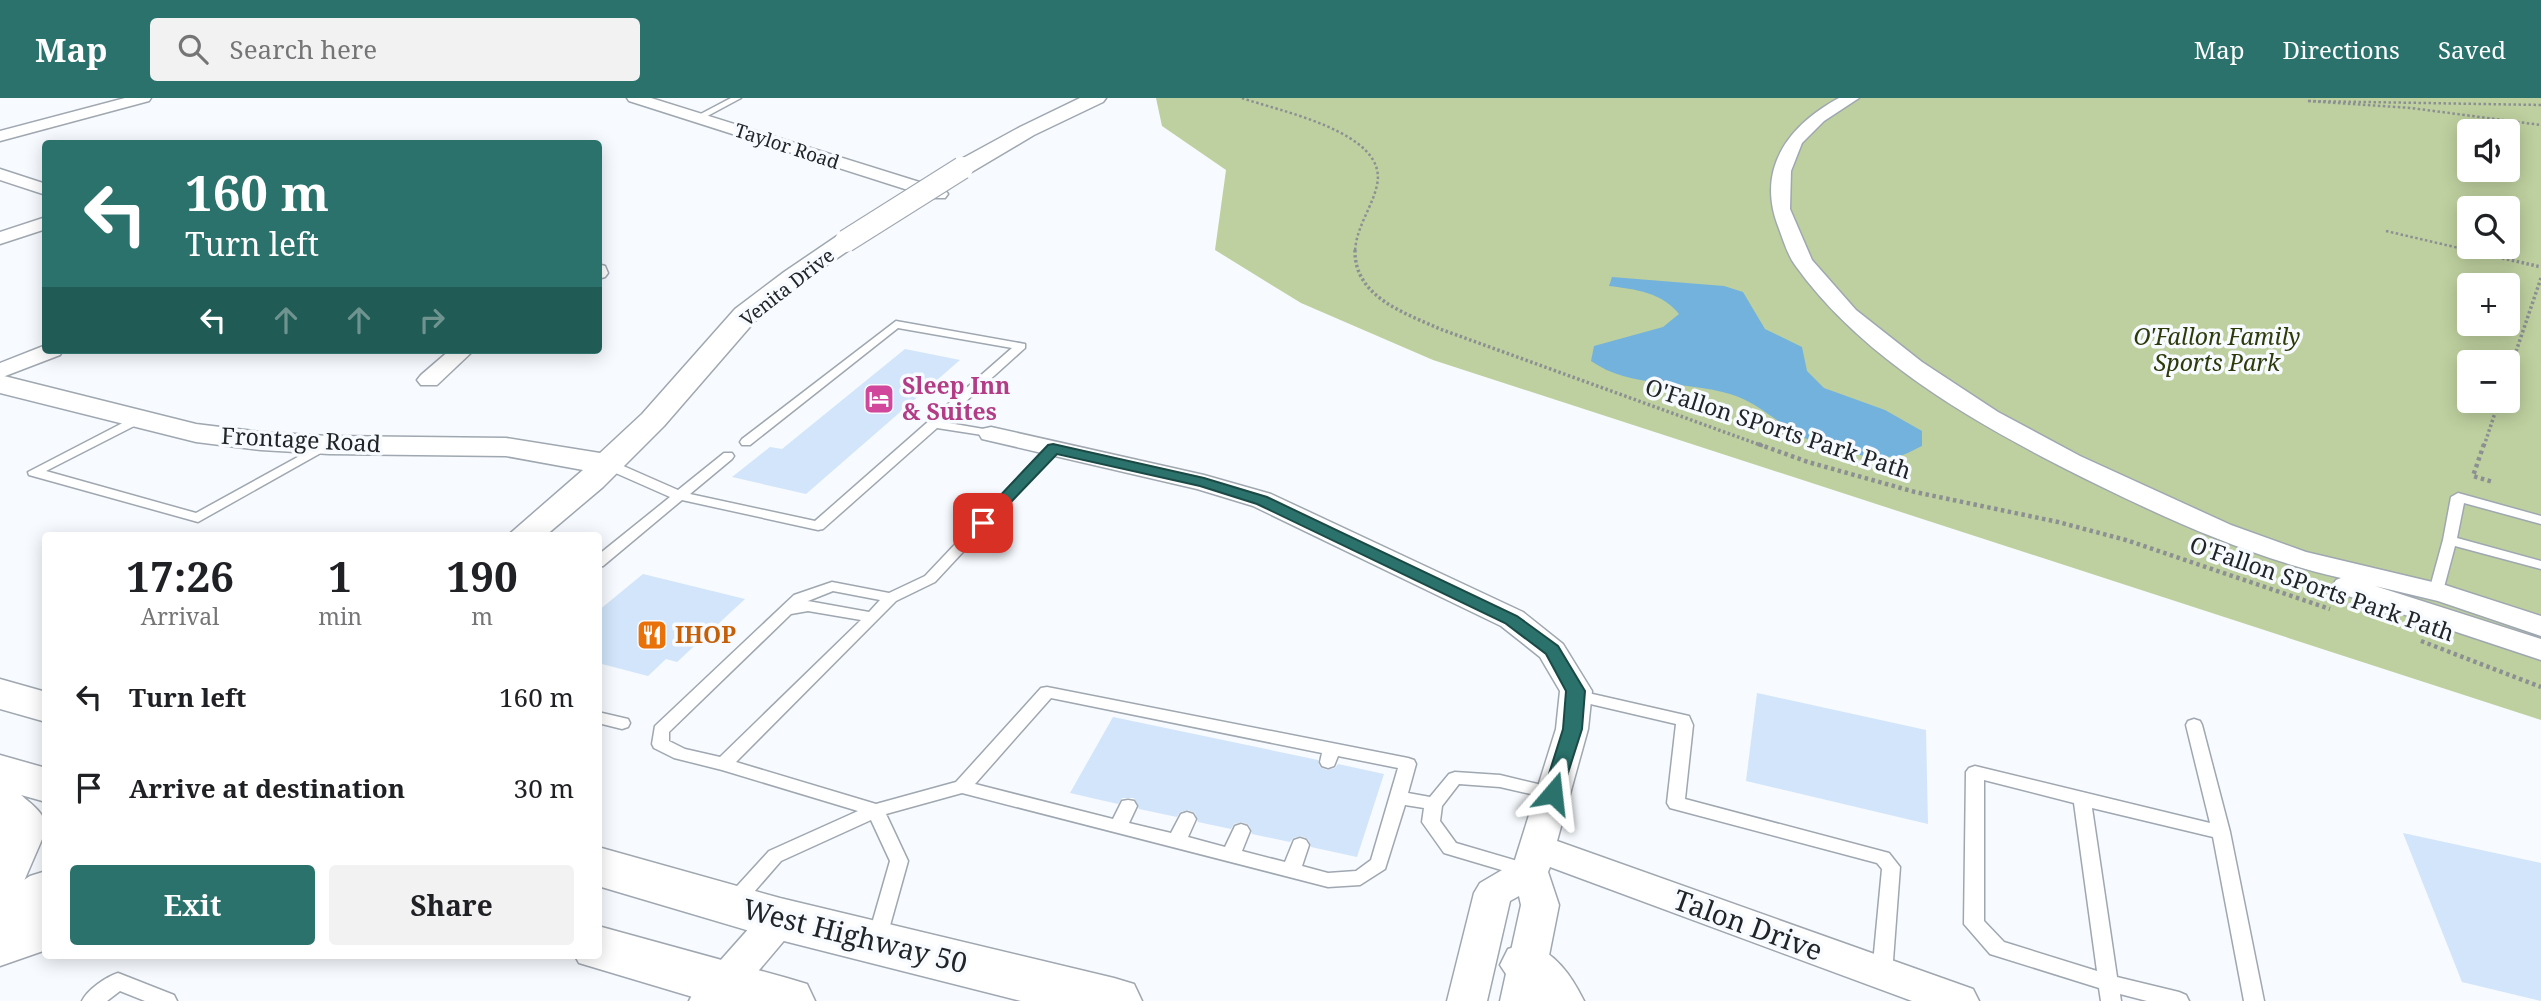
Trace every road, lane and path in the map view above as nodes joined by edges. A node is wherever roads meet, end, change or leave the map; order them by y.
1 (143, 98) edge
2 (635, 98) edge
3 (737, 98) edge
4 (1096, 98) edge
5 (1242, 98) edge
6 (1851, 98) edge
7 (2541, 105) edge
8 (697, 118) junction
9 (2541, 125) edge
10 (0, 136) edge
11 (0, 174) edge
12 (42, 189) edge
13 (940, 194) dead end
14 (42, 224) edge
15 (2386, 231) dead end
16 (0, 238) edge
17 (2541, 267) edge
18 (2541, 278) edge
19 (2517, 350) edge
20 (42, 354) edge
21 (458, 354) edge
22 (0, 371) edge
23 (429, 380) dead end
24 (0, 384) edge
25 (2495, 413) edge
26 (138, 419) junction
27 (934, 424) junction
28 (991, 434) joint
29 (746, 442) dead end
30 (329, 445) junction
31 (1053, 449) junction
32 (728, 456) dead end
33 (607, 464) junction
34 (2473, 477) dead end
35 (680, 496) junction
36 (2541, 520) edge
37 (529, 532) edge
38 (2450, 540) junction
39 (2280, 554) junction
40 (602, 559) edge
41 (2541, 565) edge
42 (2436, 591) junction
43 (891, 598) junction
44 (2334, 610) dead end
45 (785, 611) junction
46 (873, 617) junction
47 (2541, 626) edge
48 (2410, 637) dead end
49 (2541, 650) edge
50 (2541, 687) edge
51 (0, 694) edge
52 (1575, 695) junction
53 (42, 706) edge
54 (602, 718) edge
55 (622, 723) dead end
56 (2194, 725) dead end
57 (723, 764) junction
58 (0, 772) edge
59 (42, 784) edge
60 (962, 787) junction
61 (1553, 793) junction
62 (1399, 797) junction
63 (2082, 799) junction
64 (0, 804) edge
65 (1434, 804) junction
66 (1128, 806) dead end
67 (876, 810) junction
68 (1187, 819) dead end
69 (1118, 827) junction
70 (1241, 831) dead end
71 (2221, 832) junction
72 (1177, 841) junction
73 (1300, 845) dead end
74 (1231, 855) junction
75 (1533, 860) junction
76 (602, 867) edge
77 (1292, 870) junction
78 (0, 881) edge
79 (42, 892) edge
80 (731, 905) junction
81 (780, 919) junction
82 (0, 921) edge
83 (42, 929) edge
84 (877, 942) junction
85 (0, 944) edge
86 (602, 950) edge
87 (1882, 974) junction
88 (1534, 989) edge
89 (2110, 992) edge
90 (716, 993) edge
91 (92, 1001) edge
92 (167, 1001) edge
93 (787, 1001) edge
94 (1114, 1001) edge
95 (1467, 1001) edge
96 (1959, 1001) edge
97 (2179, 1001) edge
98 (2254, 1001) edge

1 - 10 street
2 - 8 street, Taylor Road
3 - 8 lane
4 - 33 street, Venita Drive, bridge
5 - 44 path, O'Fallon SPorts Park Path
6 - 39 street
7 - 9 path
8 - 13 street, Taylor Road
11 - 12 street
14 - 16 street
15 - 17 path
18 - 19 path
20 - 22 street
21 - 23 street
24 - 26 street, Frontage Road
25 - 34 path
26 - 30 street, Frontage Road
26 - 30 lane
27 - 28 lane
27 - 29 lane
27 - 35 lane
28 - 31 street
30 - 33 street, Frontage Road
31 - 43 lane
31 - 52 street
32 - 35 lane
33 - 35 lane
33 - 37 street, Venita Drive
35 - 40 lane
36 - 38 lane
38 - 41 lane
38 - 42 lane
39 - 42 street
39 - 49 street
42 - 47 street
43 - 45 lane
43 - 46 lane
45 - 46 lane
45 - 57 lane
46 - 57 lane
48 - 50 path, O'Fallon SPorts Park Path
51 - 53 main road
52 - 61 street
52 - 87 lane
54 - 55 lane
56 - 71 lane
57 - 67 lane
58 - 59 main road
60 - 62 lane
60 - 67 lane
60 - 69 lane
61 - 65 lane
61 - 75 street
62 - 65 lane
62 - 77 lane
63 - 71 lane
63 - 89 lane
63 - 89 lane
64 - 78 main road
65 - 75 lane
66 - 69 lane
67 - 80 lane
67 - 84 lane
68 - 72 lane
69 - 72 lane
70 - 74 lane
71 - 98 lane
72 - 74 lane
73 - 77 lane
74 - 77 lane
75 - 87 street, Talon Drive
75 - 88 street
75 - 95 street
76 - 80 main road, West Highway 50
79 - 82 street
80 - 81 main road, West Highway 50
81 - 84 main road, West Highway 50
81 - 90 street
83 - 85 main road
84 - 94 main road, West Highway 50
86 - 90 main road
87 - 96 street, Talon Drive
89 - 97 lane
90 - 93 main road
91 - 92 lane

